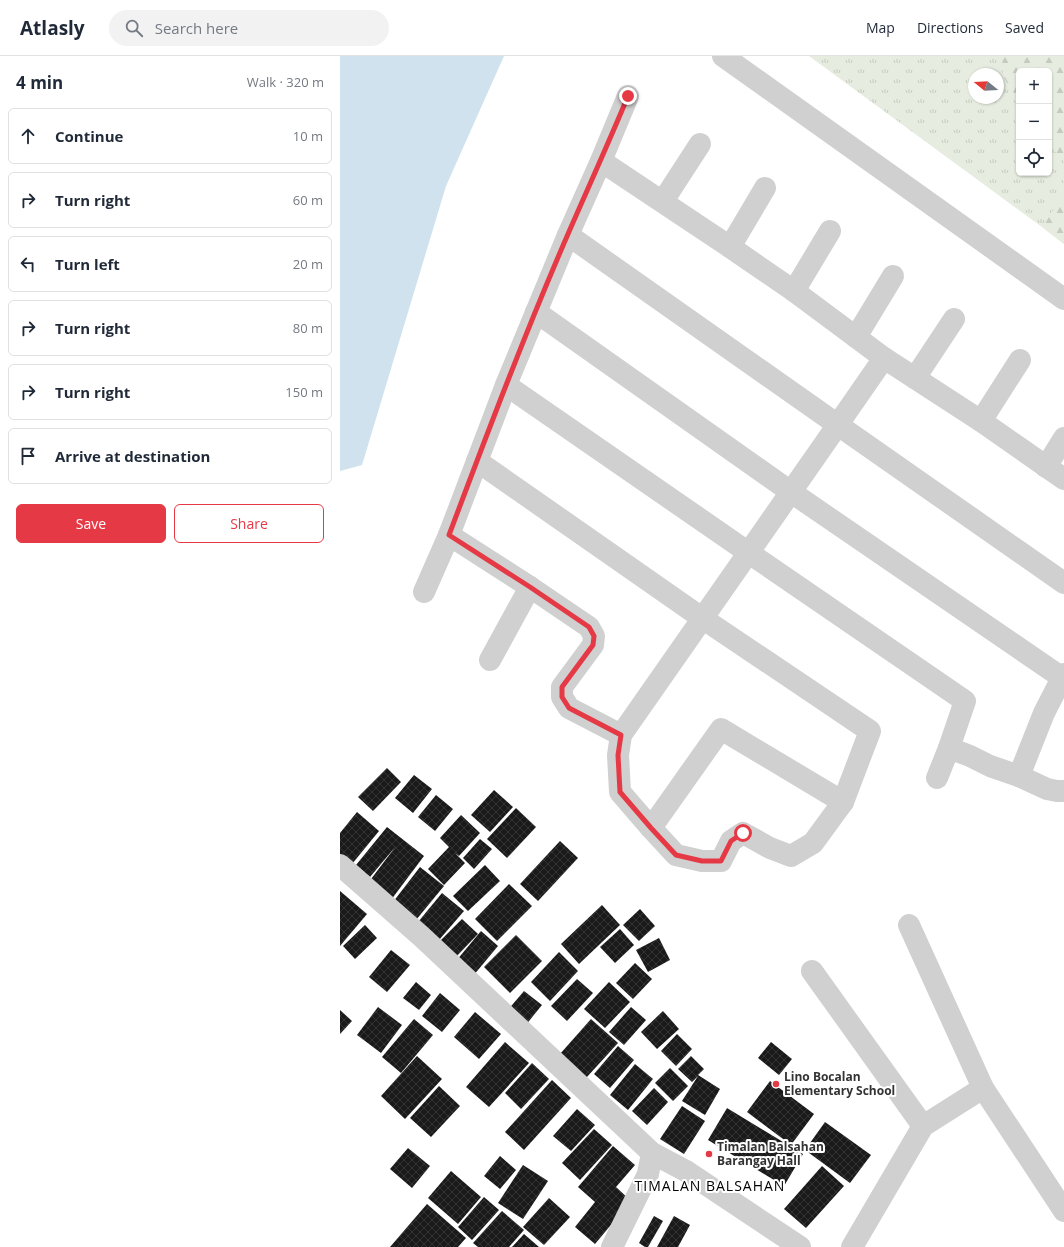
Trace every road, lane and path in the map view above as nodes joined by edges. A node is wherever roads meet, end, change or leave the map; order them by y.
1 (723, 56) edge
2 (628, 96) dead end
3 (700, 144) dead end
4 (601, 161) junction
5 (764, 188) dead end
6 (663, 201) junction
7 (830, 231) dead end
8 (568, 235) junction
9 (730, 247) junction
10 (893, 276) dead end
11 (794, 291) junction
12 (1064, 299) edge
13 (536, 312) junction
14 (954, 319) dead end
15 (856, 337) junction
16 (884, 358) junction
17 (1020, 360) dead end
18 (915, 378) junction
19 (506, 385) junction
20 (981, 421) junction
21 (838, 426) junction
22 (1064, 438) edge
23 (477, 461) junction
24 (1046, 467) junction
25 (1064, 479) edge
26 (791, 492) junction
27 (449, 535) junction
28 (749, 553) junction
29 (1064, 583) edge
30 (530, 587) junction
31 (424, 592) dead end
32 (702, 618) junction
33 (490, 660) dead end
34 (1063, 677) edge
35 (621, 735) junction
36 (950, 748) junction
37 (1019, 776) junction
38 (937, 778) dead end
39 (1064, 791) edge
40 (844, 802) junction
41 (651, 828) junction
42 (340, 865) edge
43 (909, 925) dead end
44 (812, 971) dead end
45 (982, 1088) junction
46 (923, 1126) junction
47 (652, 1153) junction
48 (1064, 1212) edge
49 (612, 1247) edge
50 (800, 1247) edge
51 (852, 1247) edge

1 - 12 street
2 - 4 street
3 - 6 street
4 - 6 street
4 - 8 street
5 - 9 street
6 - 9 street
7 - 11 street
8 - 13 street
8 - 21 street
9 - 11 street
10 - 15 street
11 - 15 street
13 - 19 street
13 - 26 street
14 - 18 street
15 - 16 street
16 - 18 street
16 - 21 street
17 - 20 street
18 - 20 street
19 - 23 street
19 - 28 street
20 - 24 street
21 - 26 street
21 - 29 street
22 - 24 street
23 - 27 street
23 - 32 street
24 - 25 street
26 - 28 street
26 - 34 street
27 - 30 street
27 - 31 street
28 - 32 street
28 - 36 street
30 - 33 street
30 - 35 street
32 - 35 street
32 - 40 street
34 - 37 street
35 - 41 street
36 - 37 street
36 - 38 street
37 - 39 street
40 - 41 street
40 - 41 street
42 - 47 street
43 - 45 street
44 - 46 street
45 - 46 street
45 - 48 street
46 - 51 street
47 - 49 street
47 - 50 street

